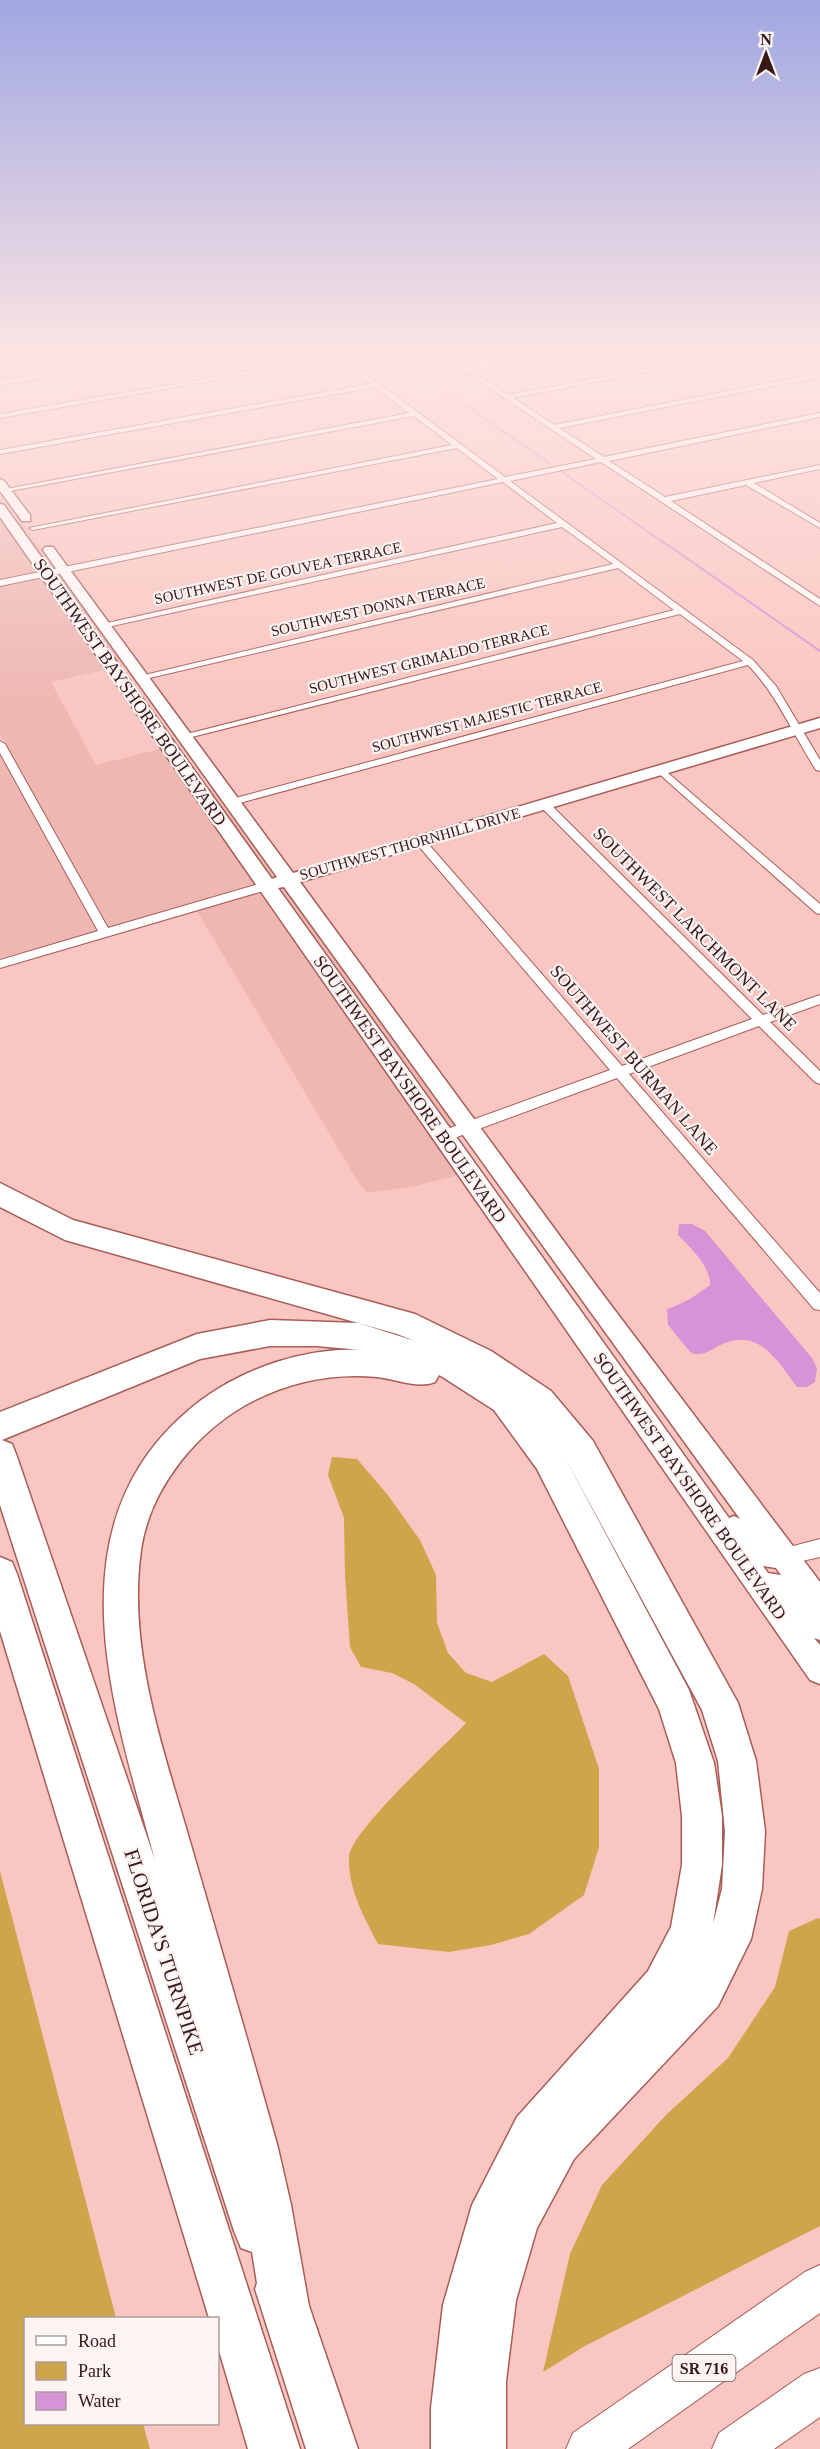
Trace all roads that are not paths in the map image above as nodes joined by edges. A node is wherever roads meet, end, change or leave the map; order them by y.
1 (71, 476) edge
2 (292, 476) edge
3 (499, 476) edge
4 (522, 476) edge
5 (627, 476) edge
6 (778, 476) edge
7 (504, 480) junction
8 (748, 483) junction
9 (1, 489) edge
10 (664, 500) junction
11 (0, 508) edge
12 (30, 524) junction
13 (564, 524) junction
14 (820, 526) edge
15 (621, 565) junction
16 (55, 572) junction
17 (0, 583) edge
18 (820, 603) edge
19 (682, 611) junction
20 (103, 625) junction
21 (750, 662) junction
22 (141, 677) junction
23 (134, 698) junction
24 (820, 723) edge
25 (796, 731) junction
26 (184, 736) junction
27 (0, 744) edge
28 (175, 756) junction
29 (820, 768) edge
30 (661, 770) junction
31 (227, 795) junction
32 (545, 805) junction
33 (420, 841) junction
34 (289, 879) junction
35 (266, 886) junction
36 (820, 910) edge
37 (105, 934) junction
38 (0, 964) edge
39 (820, 999) edge
40 (761, 1020) junction
41 (622, 1073) junction
42 (820, 1079) edge
43 (468, 1128) junction
44 (444, 1137) junction
45 (0, 1194) edge
46 (820, 1304) edge
47 (441, 1339) junction
48 (44, 1402) junction
49 (0, 1412) edge
50 (523, 1423) junction
51 (0, 1427) edge
52 (656, 1438) junction
53 (0, 1454) edge
54 (820, 1548) edge
55 (784, 1556) junction
56 (0, 1574) edge
57 (761, 1586) junction
58 (0, 1595) edge
59 (820, 1605) edge
60 (820, 1626) edge
61 (820, 1670) edge
62 (30, 1672) junction
63 (820, 2288) edge
64 (285, 2305) junction
65 (820, 2390) edge
66 (274, 2449) edge
67 (332, 2449) edge
68 (458, 2449) edge
69 (480, 2449) edge
70 (589, 2449) edge
71 (735, 2449) edge

1 - 9 street
2 - 12 street
3 - 7 street
4 - 7 street
5 - 10 street
6 - 8 street
7 - 13 street
7 - 16 street
8 - 10 street
8 - 14 street
9 - 12 main road, SOUTHWEST BAYSHORE BOULEVARD
10 - 18 street
11 - 16 main road, SOUTHWEST BAYSHORE BOULEVARD
12 - 16 main road, SOUTHWEST BAYSHORE BOULEVARD
13 - 15 street
13 - 20 street, SOUTHWEST DE GOUVEA TERRACE
15 - 19 street
15 - 22 street, SOUTHWEST DONNA TERRACE
16 - 17 street
16 - 20 main road, SOUTHWEST BAYSHORE BOULEVARD
16 - 23 main road, SOUTHWEST BAYSHORE BOULEVARD
19 - 21 street
19 - 26 street, SOUTHWEST GRIMALDO TERRACE
20 - 22 main road, SOUTHWEST BAYSHORE BOULEVARD
21 - 25 street
21 - 31 street, SOUTHWEST MAJESTIC TERRACE
22 - 26 main road, SOUTHWEST BAYSHORE BOULEVARD
23 - 26 main road
23 - 28 main road, SOUTHWEST BAYSHORE BOULEVARD
24 - 25 main road, SOUTHWEST THORNHILL DRIVE
25 - 29 street
25 - 30 main road, SOUTHWEST THORNHILL DRIVE
26 - 31 main road, SOUTHWEST BAYSHORE BOULEVARD
27 - 37 street
28 - 31 main road
28 - 35 main road, SOUTHWEST BAYSHORE BOULEVARD
30 - 32 main road, SOUTHWEST THORNHILL DRIVE
30 - 36 street
31 - 34 main road, SOUTHWEST BAYSHORE BOULEVARD
32 - 33 main road, SOUTHWEST THORNHILL DRIVE
32 - 40 street, SOUTHWEST LARCHMONT LANE
33 - 34 main road, SOUTHWEST THORNHILL DRIVE
33 - 41 street, SOUTHWEST BURMAN LANE
34 - 35 main road, SOUTHWEST THORNHILL DRIVE
34 - 43 main road, SOUTHWEST BAYSHORE BOULEVARD
35 - 37 street, SOUTHWEST THORNHILL DRIVE
35 - 44 main road, SOUTHWEST BAYSHORE BOULEVARD
37 - 38 street, SOUTHWEST THORNHILL DRIVE
39 - 40 street
40 - 41 street
40 - 42 street, SOUTHWEST LARCHMONT LANE
41 - 43 street
41 - 46 street, SOUTHWEST BURMAN LANE
43 - 44 street
43 - 55 main road, SOUTHWEST BAYSHORE BOULEVARD
44 - 52 main road, SOUTHWEST BAYSHORE BOULEVARD
45 - 47 highway
47 - 48 highway
47 - 69 highway
48 - 49 highway
48 - 50 highway
48 - 51 highway
50 - 64 highway
50 - 68 highway
52 - 55 main road
52 - 57 main road, SOUTHWEST BAYSHORE BOULEVARD
53 - 64 highway, FLORIDA'S TURNPIKE
54 - 55 street
55 - 59 main road, SOUTHWEST BAYSHORE BOULEVARD
56 - 62 highway
57 - 60 main road
57 - 61 main road, SOUTHWEST BAYSHORE BOULEVARD
58 - 62 highway
62 - 66 highway
63 - 70 main road, SR 716
64 - 67 highway, FLORIDA'S TURNPIKE
65 - 71 main road

